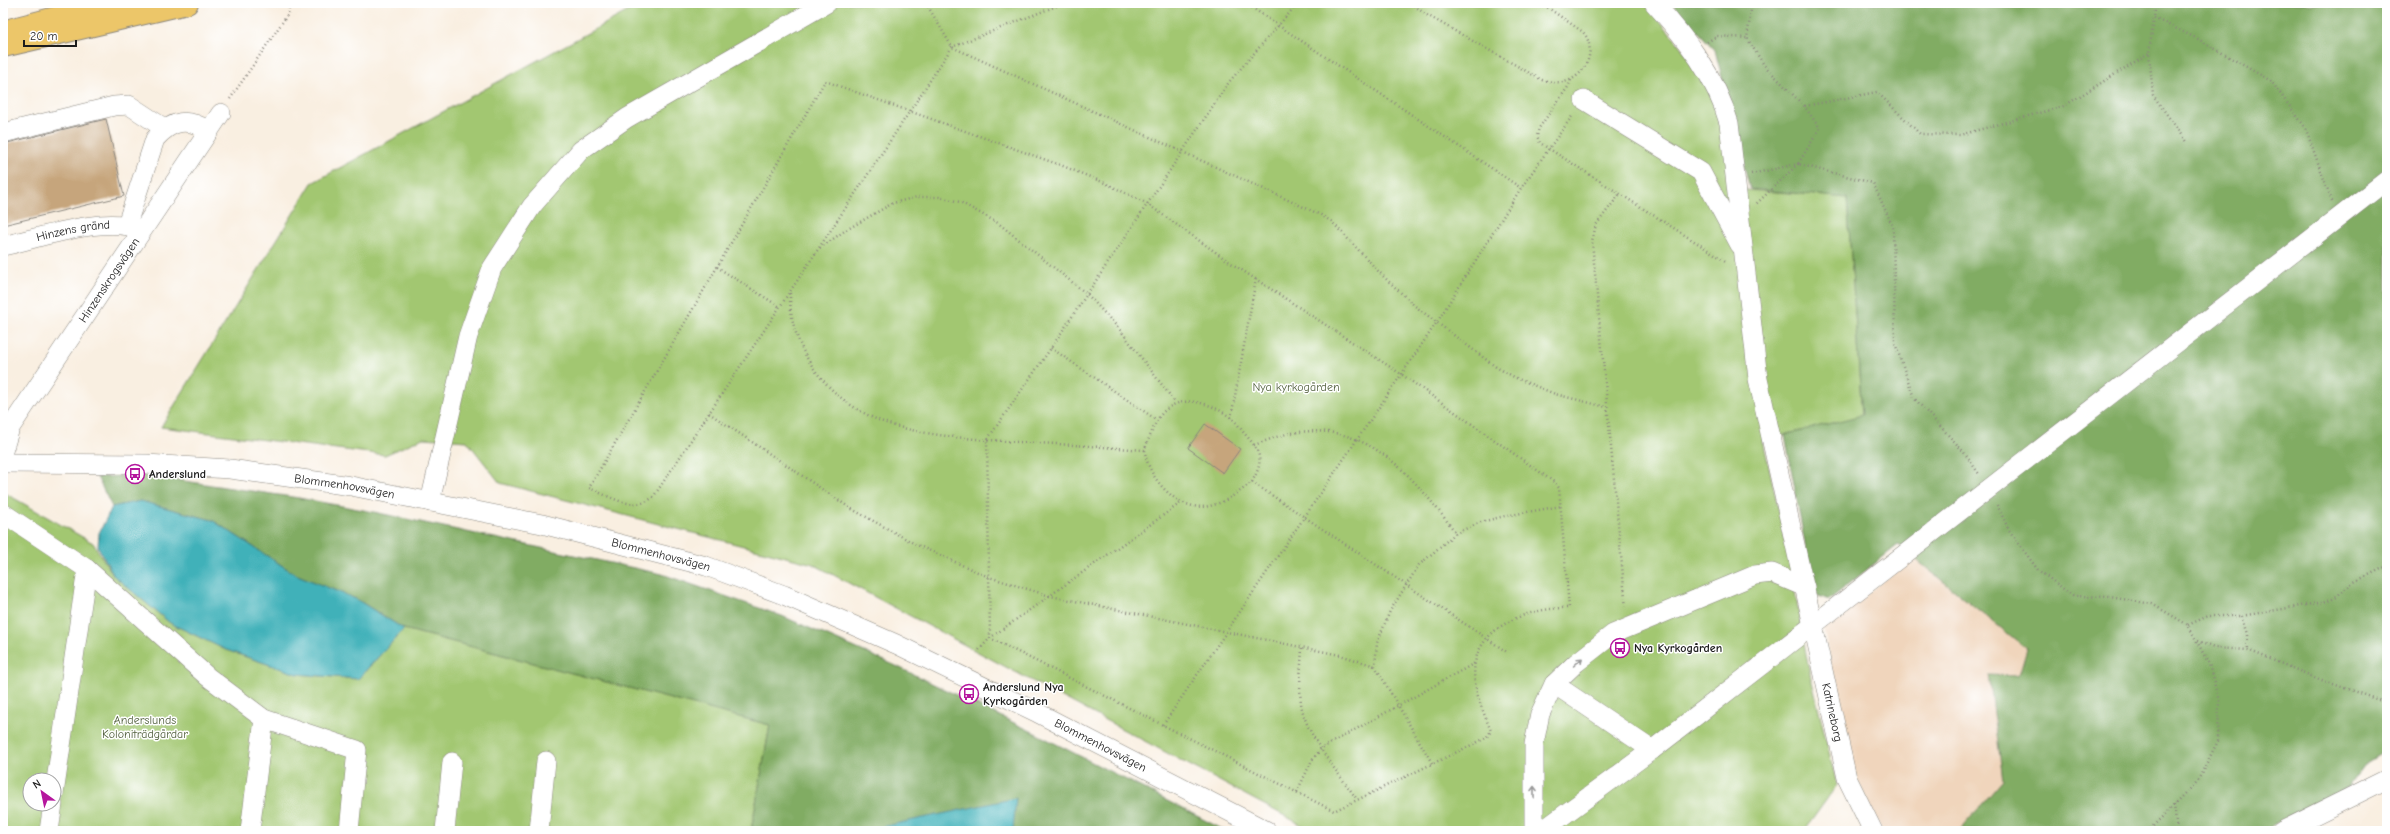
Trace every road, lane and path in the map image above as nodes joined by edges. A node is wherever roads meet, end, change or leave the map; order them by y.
1 (114, 3) edge
2 (187, 3) edge
3 (290, 3) edge
4 (827, 3) edge
5 (926, 3) edge
6 (1064, 3) edge
7 (1245, 3) edge
8 (1298, 3) edge
9 (1411, 3) edge
10 (1541, 3) edge
11 (1654, 3) edge
12 (1752, 3) edge
13 (2156, 3) edge
14 (2154, 18) junction
15 (1279, 25) junction
16 (3, 31) edge
17 (1747, 38) junction
18 (3, 46) edge
19 (952, 47) junction
20 (1692, 50) junction
21 (2149, 54) junction
22 (1571, 80) junction
23 (1584, 100) joint
24 (1804, 106) junction
25 (910, 111) junction
26 (221, 113) joint
27 (164, 128) junction
28 (209, 132) junction
29 (3, 133) edge
30 (2187, 143) dead end
31 (1549, 150) junction
32 (1183, 153) junction
33 (1798, 164) junction
34 (1736, 177) junction
35 (2387, 180) edge
36 (1521, 188) junction
37 (1619, 195) junction
38 (1146, 203) junction
39 (2339, 217) junction
40 (1741, 218) junction
41 (135, 227) junction
42 (3, 246) edge
43 (818, 249) junction
44 (1744, 254) junction
45 (717, 267) junction
46 (1746, 274) junction
47 (1256, 279) junction
48 (790, 292) junction
49 (1087, 294) junction
50 (780, 307) junction
51 (1437, 322) junction
52 (1051, 348) junction
53 (1401, 374) junction
54 (1175, 402) junction
55 (1606, 407) junction
56 (709, 413) junction
57 (1231, 418) junction
58 (1156, 420) junction
59 (1357, 438) junction
60 (987, 440) junction
61 (1254, 445) junction
62 (1145, 450) junction
63 (3, 451) edge
64 (3, 463) edge
65 (1252, 482) junction
66 (1988, 489) junction
67 (430, 502) junction
68 (1182, 502) junction
69 (1561, 506) junction
70 (3, 513) edge
71 (1304, 517) junction
72 (1456, 533) junction
73 (2387, 566) edge
74 (87, 569) junction
75 (989, 577) junction
76 (1406, 585) junction
77 (1805, 587) junction
78 (1050, 596) junction
79 (2241, 616) junction
80 (1813, 625) junction
81 (2188, 625) junction
82 (1628, 628) junction
83 (1226, 632) junction
84 (990, 638) junction
85 (1487, 640) junction
86 (2197, 641) junction
87 (1302, 648) junction
88 (979, 650) dead end
89 (2248, 650) junction
90 (1507, 652) dead end
91 (1475, 663) junction
92 (1375, 666) junction
93 (1554, 684) junction
94 (2387, 703) edge
95 (1398, 706) junction
96 (264, 719) junction
97 (1163, 725) junction
98 (1322, 748) junction
99 (1652, 750) junction
100 (546, 761) dead end
101 (452, 762) dead end
102 (1432, 763) junction
103 (57, 772) edge
104 (2387, 779) edge
105 (1297, 792) junction
106 (1356, 798) junction
107 (2174, 804) junction
108 (51, 812) edge
109 (49, 831) edge
110 (250, 831) edge
111 (349, 831) edge
112 (445, 831) edge
113 (539, 831) edge
114 (1267, 831) edge
115 (1534, 831) edge
116 (1542, 831) edge
117 (1873, 831) edge
118 (2148, 831) edge
119 (2177, 831) edge
120 (2282, 831) edge

1 - 16 main road
2 - 18 main road
3 - 26 path
4 - 67 street
5 - 19 path
6 - 19 path
7 - 15 path
8 - 15 path
9 - 22 path
10 - 22 path
11 - 20 street, Katrineborg
12 - 17 path
13 - 14 path
14 - 21 path
14 - 39 path
15 - 32 path
15 - 36 path
17 - 20 path
17 - 24 path
19 - 25 path
19 - 32 path
20 - 34 street, Katrineborg
21 - 24 path
21 - 30 path
22 - 31 path
23 - 31 path
23 - 44 street
24 - 33 path
25 - 38 path
25 - 43 path
25 - 45 path
26 - 28 street, Hinzenskrogsvägen
27 - 28 street
27 - 29 street
27 - 41 street
28 - 41 street, Hinzenskrogsvägen
31 - 36 path
31 - 37 path
32 - 38 path
32 - 51 path
33 - 34 path
33 - 40 path
33 - 66 path
34 - 40 street, Katrineborg
35 - 39 street
36 - 51 path
37 - 46 path
37 - 55 path
38 - 47 path
38 - 49 path
39 - 66 street
40 - 44 street, Katrineborg
41 - 42 street, Hinzens gränd
41 - 63 street, Hinzenskrogsvägen
43 - 48 path
43 - 49 path
44 - 46 street, Katrineborg
45 - 50 path
45 - 56 path
46 - 77 street, Katrineborg
47 - 53 path
47 - 57 path
48 - 50 path
48 - 60 path
49 - 52 path
49 - 54 path
50 - 56 path
51 - 53 path
51 - 55 path
52 - 58 path
52 - 60 path
53 - 59 path
53 - 69 path
54 - 57 path
54 - 58 path
55 - 82 path
56 - 75 path
57 - 61 path
58 - 62 path
59 - 61 path
59 - 71 path
59 - 72 path
60 - 62 path
60 - 75 path
61 - 65 path
62 - 68 path
64 - 67 street, Blommenhovsvägen
65 - 68 path
65 - 71 path
66 - 80 street
66 - 81 path
67 - 114 street, Blommenhovsvägen
68 - 78 path
69 - 72 path
69 - 85 path
70 - 74 street
71 - 76 path
71 - 83 path
72 - 76 path
73 - 79 path
74 - 96 street
74 - 103 street
75 - 78 path
75 - 84 path
76 - 85 path
76 - 92 path
77 - 80 street, Katrineborg
77 - 82 street
78 - 83 path
78 - 84 path
79 - 81 path
79 - 89 path
80 - 99 street
80 - 117 street, Katrineborg
81 - 86 path
93 -> 82 street
83 - 87 path
83 - 97 path
84 - 88 path
84 - 97 path
85 - 90 path
85 - 91 path
86 - 89 path
86 - 107 path
87 - 92 path
87 - 98 path
89 - 94 path
91 - 95 path
91 - 102 path
92 - 95 path
93 - 99 street
115 -> 93 street
95 - 98 path
95 - 102 path
96 - 110 street
96 - 111 street
97 - 105 path
98 - 105 path
98 - 106 path
99 - 116 street
100 - 113 street
101 - 112 street
102 - 106 path
104 - 120 street
105 - 106 path
107 - 118 path
107 - 119 path
108 - 109 street

